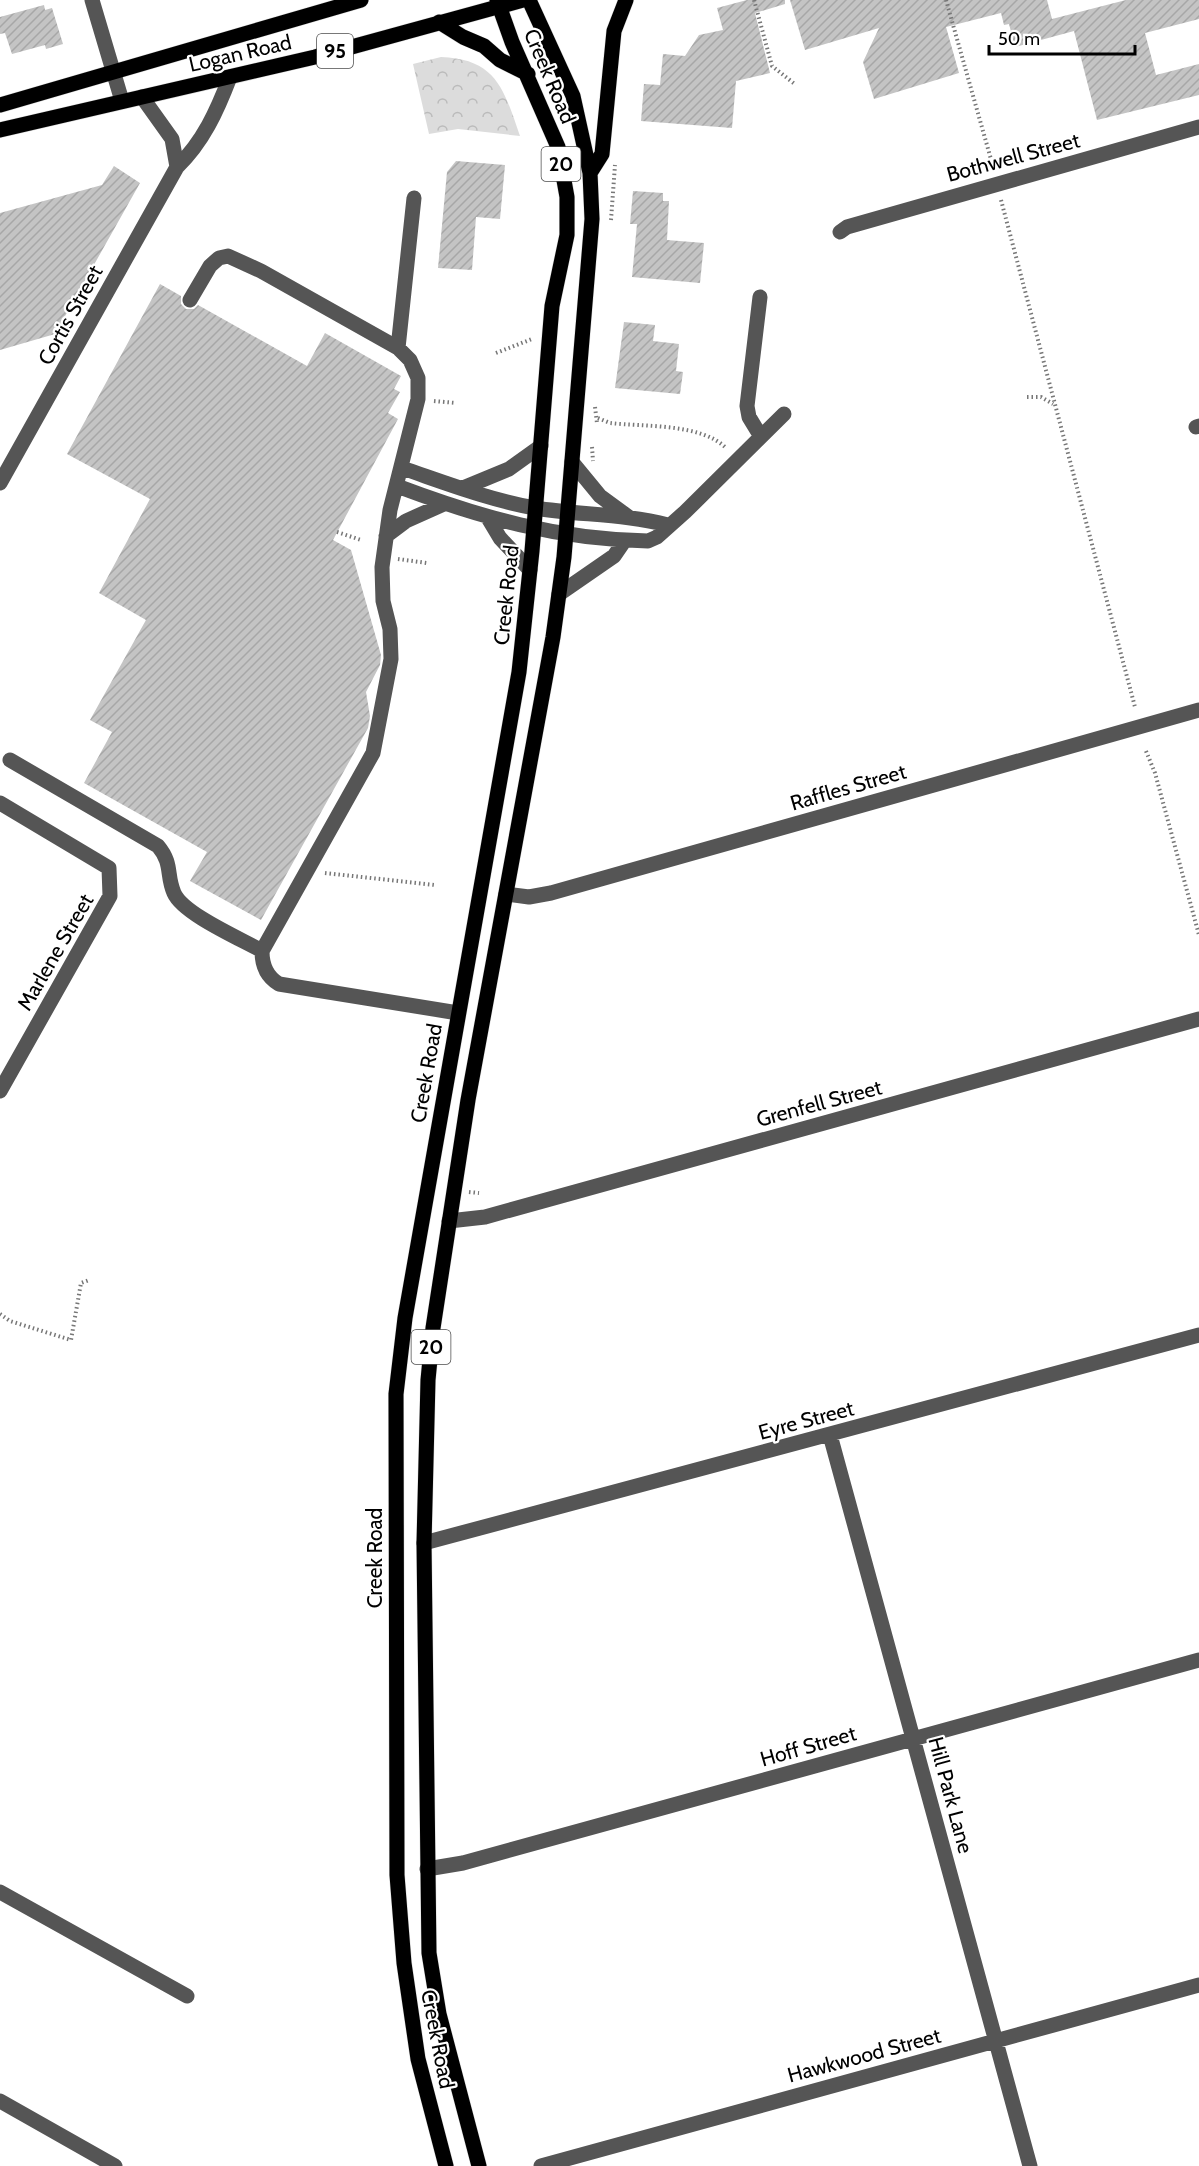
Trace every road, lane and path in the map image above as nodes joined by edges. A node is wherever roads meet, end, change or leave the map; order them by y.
1 (92, 0) edge
2 (361, 0) edge
3 (523, 0) edge
4 (529, 0) edge
5 (626, 0) edge
6 (754, 0) edge
7 (946, 0) edge
8 (498, 3) edge
9 (440, 22) junction
10 (113, 73) junction
11 (528, 74) junction
12 (230, 77) junction
13 (796, 85) dead end
14 (141, 97) junction
15 (122, 101) junction
16 (0, 105) edge
17 (1199, 127) edge
18 (0, 130) edge
19 (177, 167) junction
20 (590, 173) junction
21 (997, 183) junction
22 (414, 198) dead end
23 (840, 232) dead end
24 (760, 297) dead end
25 (190, 300) dead end
26 (549, 333) junction
27 (398, 348) junction
28 (496, 353) dead end
29 (1027, 398) dead end
30 (418, 399) junction
31 (456, 403) dead end
32 (1054, 404) junction
33 (784, 414) dead end
34 (598, 418) dead end
35 (760, 435) junction
36 (541, 446) junction
37 (738, 459) junction
38 (572, 462) junction
39 (402, 468) junction
40 (0, 483) edge
41 (397, 486) junction
42 (463, 488) junction
43 (444, 504) junction
44 (536, 508) junction
45 (568, 512) junction
46 (488, 518) junction
47 (630, 518) junction
48 (668, 525) junction
49 (534, 530) junction
50 (337, 532) dead end
51 (566, 534) junction
52 (386, 536) junction
53 (361, 540) dead end
54 (625, 540) junction
55 (394, 558) dead end
56 (427, 563) dead end
57 (530, 570) junction
58 (559, 594) junction
59 (1136, 707) dead end
60 (1199, 710) edge
61 (1146, 751) dead end
62 (10, 760) dead end
63 (0, 803) edge
64 (308, 871) junction
65 (435, 885) dead end
66 (506, 894) junction
67 (1199, 935) edge
68 (262, 951) junction
69 (458, 1013) junction
70 (1198, 1022) edge
71 (0, 1091) edge
72 (449, 1221) junction
73 (89, 1280) dead end
74 (0, 1314) edge
75 (1199, 1335) edge
76 (830, 1436) junction
77 (424, 1543) junction
78 (1199, 1660) edge
79 (913, 1739) junction
80 (427, 1869) junction
81 (0, 1892) edge
82 (1199, 1985) edge
83 (187, 1996) dead end
84 (996, 2041) junction
85 (0, 2101) edge
86 (115, 2166) edge
87 (446, 2166) edge
88 (479, 2166) edge
89 (541, 2166) edge
90 (1030, 2166) edge

1 - 10 street
2 - 10 main road, Logan Road / 95
3 - 8 main road, Logan Road / 95
4 - 20 main road, Creek Road / 20
5 - 20 main road
6 - 13 path
7 - 21 path
8 - 9 main road, Logan Road / 95
8 - 11 main road, Creek Road / 20
9 - 11 main road
9 - 12 main road, Logan Road / 95
10 - 15 street
10 - 16 main road, Logan Road / 95
11 - 26 main road, Creek Road / 20
12 - 14 main road, Logan Road / 95
12 - 19 street, Cortis Street
14 - 15 main road, Logan Road / 95
14 - 19 street
15 - 18 main road, Logan Road / 95
17 - 21 street, Bothwell Street
19 - 40 street, Cortis Street
20 - 38 main road, Creek Road / 20
21 - 23 street, Bothwell Street
21 - 32 path
22 - 27 street
24 - 35 street
25 - 27 street
26 - 28 path
26 - 36 main road, Creek Road / 20
27 - 30 street
29 - 32 path
30 - 31 path
30 - 39 street
32 - 59 path
33 - 35 street
34 - 37 path
35 - 37 street
36 - 42 street
36 - 44 main road, Creek Road / 20
37 - 48 street
38 - 45 main road, Creek Road / 20
38 - 47 street
39 - 41 street
39 - 42 street
41 - 43 street
41 - 52 street
42 - 44 street
43 - 46 street
43 - 52 street
44 - 45 street
44 - 49 main road, Creek Road / 20
45 - 47 street
45 - 51 main road, Creek Road / 20
46 - 49 street
46 - 57 street
47 - 48 street
48 - 54 street
49 - 51 street
49 - 57 main road, Creek Road / 20
50 - 53 path
51 - 54 street
51 - 58 main road, Creek Road / 20
52 - 64 street
54 - 58 street
55 - 56 path
57 - 69 main road, Creek Road / 20
58 - 66 main road, Creek Road / 20
60 - 66 street, Raffles Street
61 - 67 path
62 - 68 street
63 - 71 street, Marlene Street
64 - 65 path
64 - 68 street
66 - 72 main road, Creek Road / 20
68 - 69 street
69 - 87 main road, Creek Road / 20
70 - 72 street, Grenfell Street
72 - 77 main road, Creek Road / 20
73 - 74 path
75 - 76 street, Eyre Street
76 - 77 street, Eyre Street
76 - 79 street, Hill Park Lane
77 - 80 main road, Creek Road / 20
78 - 79 street, Hoff Street
79 - 80 street, Hoff Street
79 - 84 street, Hill Park Lane
80 - 88 main road, Creek Road / 20
81 - 83 street
82 - 84 street, Hawkwood Street
84 - 89 street, Hawkwood Street
84 - 90 street, Hill Park Lane
85 - 86 street

